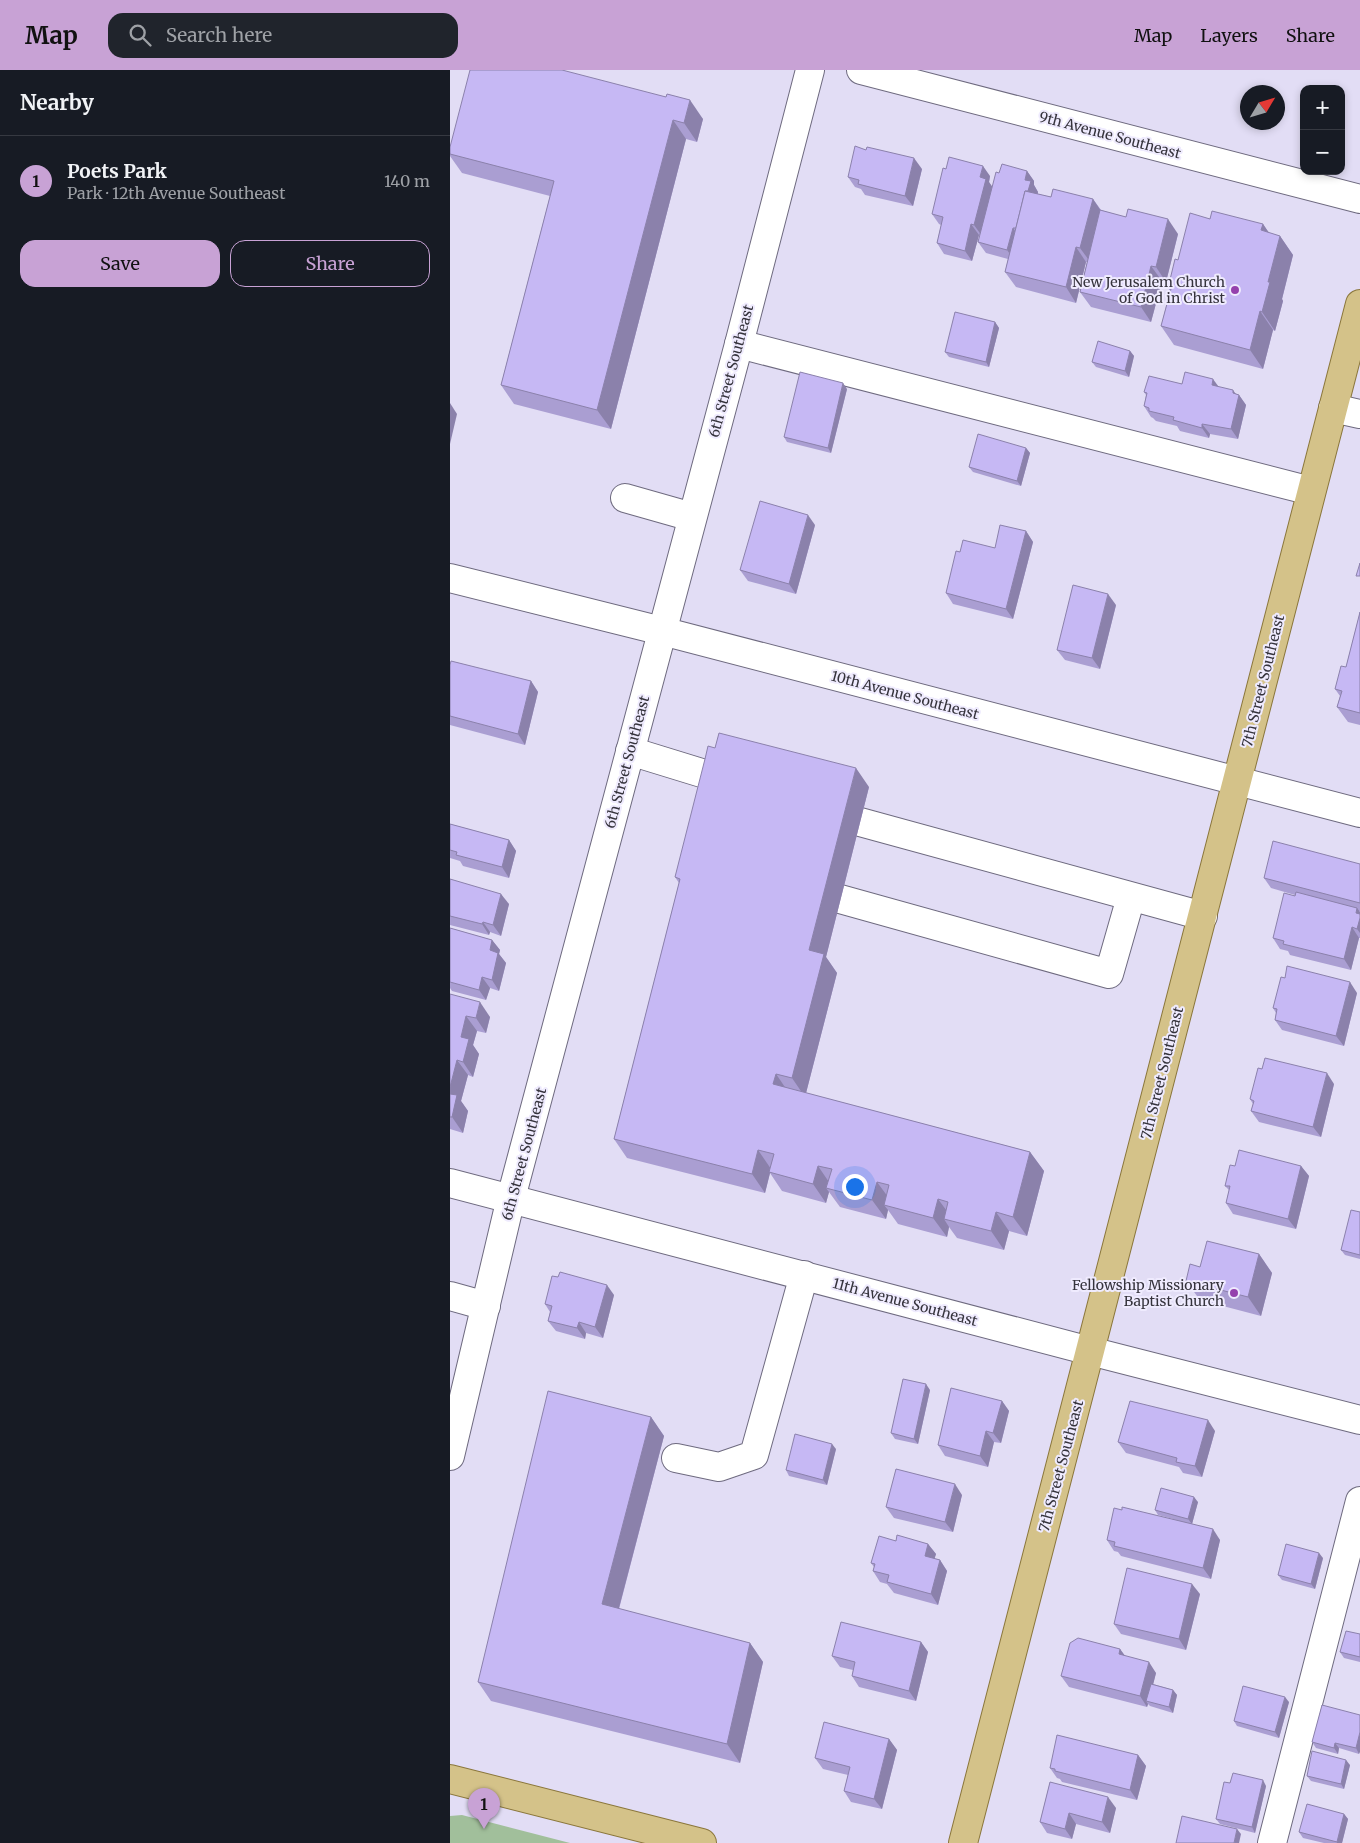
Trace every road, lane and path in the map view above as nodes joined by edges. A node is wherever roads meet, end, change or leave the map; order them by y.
1 (810, 70) edge
2 (861, 70) edge
3 (1360, 199) edge
4 (1360, 304) edge
5 (739, 344) junction
6 (1333, 408) junction
7 (1360, 414) edge
8 (1311, 491) junction
9 (625, 498) dead end
10 (692, 517) junction
11 (450, 578) edge
12 (662, 631) junction
13 (630, 752) junction
14 (1237, 782) junction
15 (699, 802) edge
16 (1360, 813) edge
17 (860, 822) dead end
18 (1131, 897) junction
19 (840, 899) dead end
20 (1203, 916) junction
21 (450, 1183) edge
22 (511, 1198) junction
23 (804, 1275) junction
24 (450, 1296) edge
25 (486, 1306) junction
26 (1090, 1351) junction
27 (1360, 1420) edge
28 (450, 1456) edge
29 (676, 1458) dead end
30 (1360, 1501) edge
31 (450, 1779) edge
32 (702, 1843) edge
33 (963, 1843) edge
34 (1272, 1843) edge

1 - 5 street, 6th Street Southeast
2 - 3 street, 9th Avenue Southeast
4 - 6 main road, 7th Street Southeast
5 - 8 street
5 - 10 street, 6th Street Southeast
6 - 7 street
6 - 8 main road, 7th Street Southeast
8 - 14 main road, 7th Street Southeast
9 - 10 street
10 - 12 street, 6th Street Southeast
11 - 12 street, 10th Avenue Southeast
12 - 13 street, 6th Street Southeast
12 - 14 street, 10th Avenue Southeast
13 - 15 street
13 - 22 street, 6th Street Southeast
14 - 16 street, 10th Avenue Southeast
14 - 20 main road, 7th Street Southeast
17 - 18 street
18 - 19 street
18 - 20 street
20 - 26 main road, 7th Street Southeast
21 - 22 street, 11th Avenue Southeast
22 - 23 street, 11th Avenue Southeast
22 - 25 street, 6th Street Southeast
23 - 26 street, 11th Avenue Southeast
23 - 29 street
24 - 25 street
25 - 28 street, 6th Street Southeast
26 - 27 street, 11th Avenue Southeast
26 - 33 main road, 7th Street Southeast
30 - 34 street
31 - 32 main road

